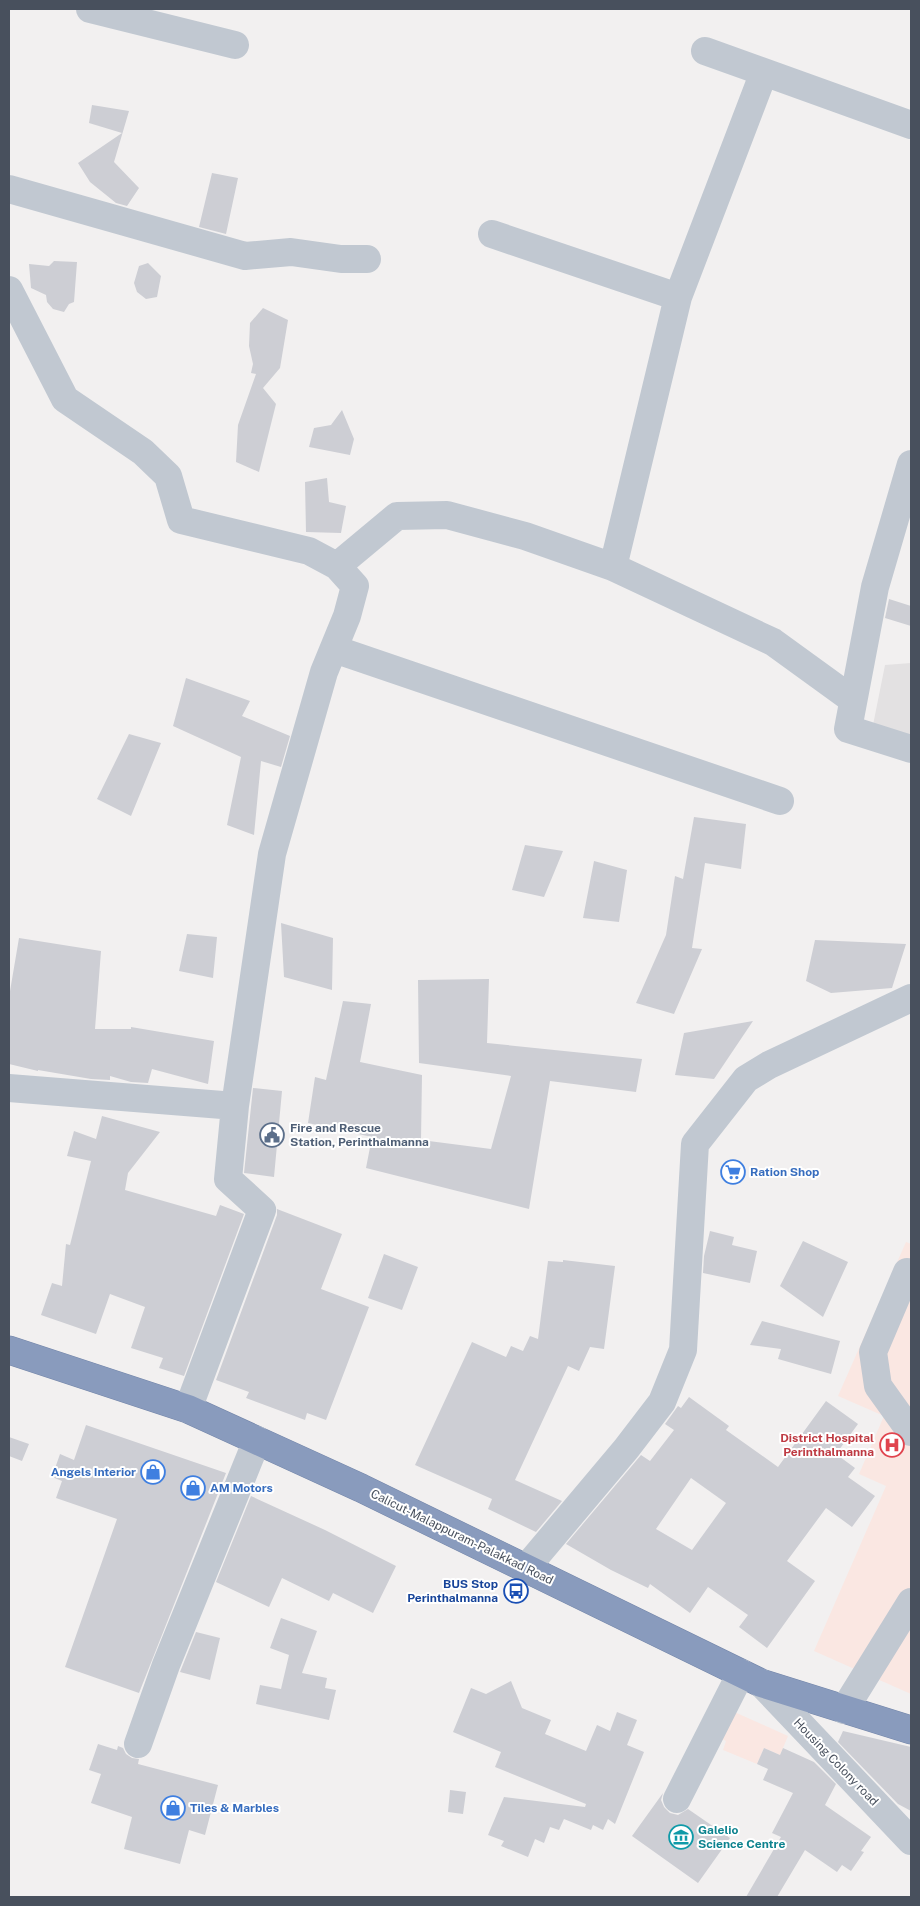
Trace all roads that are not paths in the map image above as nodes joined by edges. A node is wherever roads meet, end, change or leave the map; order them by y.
1 (90, 9) edge
2 (235, 45) dead end
3 (705, 51) dead end
4 (764, 72) junction
5 (911, 125) edge
6 (9, 190) edge
7 (492, 234) dead end
8 (367, 260) dead end
9 (9, 290) edge
10 (678, 297) junction
11 (911, 464) edge
12 (337, 566) junction
13 (613, 567) junction
14 (334, 649) junction
15 (854, 700) junction
16 (911, 749) edge
17 (780, 801) dead end
18 (911, 998) edge
19 (9, 1088) edge
20 (235, 1106) junction
21 (907, 1272) dead end
22 (9, 1350) edge
23 (188, 1409) junction
24 (911, 1432) edge
25 (257, 1440) junction
26 (526, 1568) junction
27 (911, 1602) edge
28 (751, 1678) junction
29 (844, 1710) junction
30 (911, 1730) edge
31 (138, 1744) dead end
32 (677, 1799) dead end
33 (911, 1841) edge

1 - 2 street
3 - 4 street
4 - 5 street
4 - 10 street
6 - 8 street
7 - 10 street
9 - 12 street
10 - 13 street
11 - 15 street
12 - 13 street
12 - 14 street
13 - 15 street
14 - 17 street
14 - 20 street
15 - 16 street
18 - 26 street
19 - 20 street
20 - 23 street
21 - 24 street
22 - 23 highway, Calicut-Malappuram-Palakkad Road
23 - 25 highway, Calicut-Malappuram-Palakkad Road
25 - 26 highway, Calicut-Malappuram-Palakkad Road
25 - 31 street
26 - 28 highway, Calicut-Malappuram-Palakkad Road
27 - 29 street
28 - 29 highway, Calicut-Malappuram-Palakkad Road
28 - 32 street
28 - 33 street, Housing Colony road
29 - 30 highway, Calicut-Malappuram-Palakkad Road

